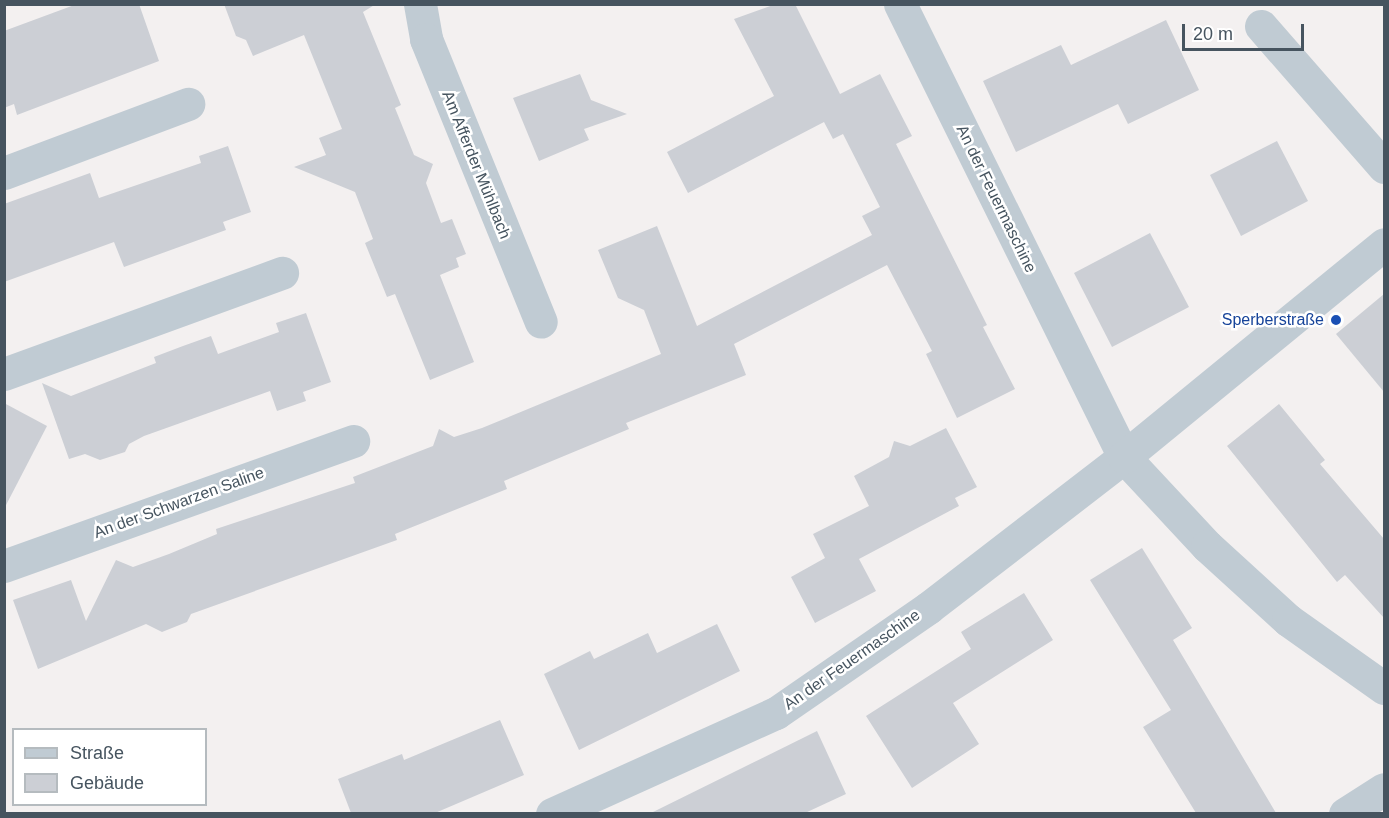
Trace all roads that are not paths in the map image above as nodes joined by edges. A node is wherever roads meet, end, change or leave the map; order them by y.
1 (420, 4) edge
2 (900, 4) edge
3 (1261, 26) dead end
4 (188, 104) dead end
5 (1384, 167) edge
6 (4, 173) edge
7 (1384, 244) edge
8 (282, 273) dead end
9 (542, 322) dead end
10 (4, 374) edge
11 (353, 441) dead end
12 (1124, 457) junction
13 (4, 566) edge
14 (1384, 688) edge
15 (1384, 789) edge
16 (552, 813) edge
17 (1345, 813) edge

1 - 9 street, Am Afferder Mühlbach
2 - 12 street, An der Feuermaschine
3 - 5 street
4 - 6 street
7 - 12 street, An der Feuermaschine
8 - 10 street
11 - 13 street, An der Schwarzen Saline
12 - 14 street, An der Feuermaschine
12 - 16 street, An der Feuermaschine
15 - 17 street

